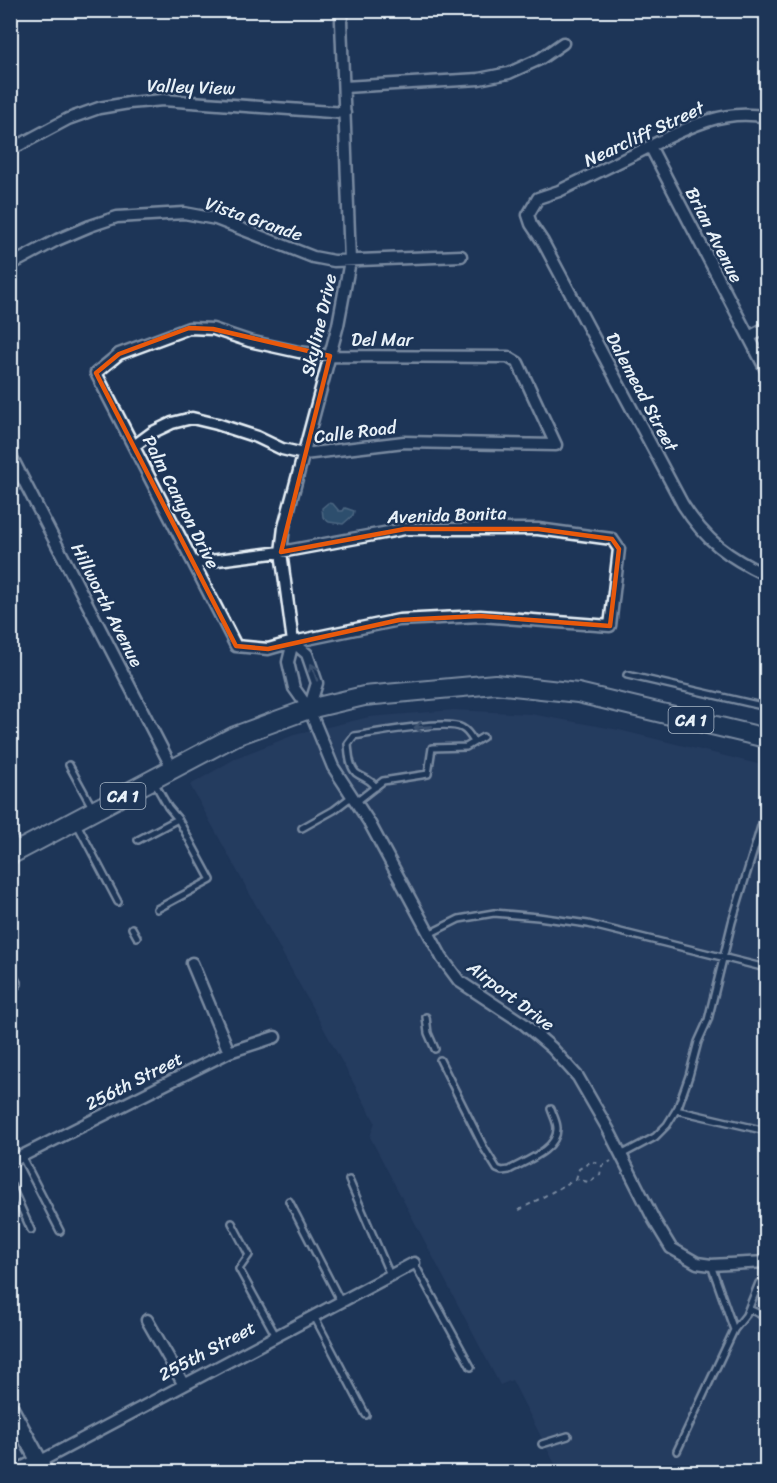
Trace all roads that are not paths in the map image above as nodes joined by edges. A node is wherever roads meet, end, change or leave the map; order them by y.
1 (344, 10) edge
2 (563, 43) dead end
3 (344, 87) junction
4 (345, 112) junction
5 (766, 117) edge
6 (650, 147) junction
7 (10, 150) edge
8 (538, 198) joint
9 (461, 256) dead end
10 (350, 261) junction
11 (10, 265) edge
12 (766, 328) edge
13 (749, 337) junction
14 (330, 356) junction
15 (766, 370) edge
16 (96, 373) joint
17 (556, 445) joint
18 (134, 446) junction
19 (10, 454) edge
20 (304, 454) junction
21 (281, 552) junction
22 (194, 563) junction
23 (766, 575) edge
24 (293, 642) junction
25 (627, 675) dead end
26 (766, 707) edge
27 (309, 709) junction
28 (483, 736) dead end
29 (766, 738) edge
30 (474, 742) junction
31 (69, 765) dead end
32 (173, 770) junction
33 (153, 780) junction
34 (376, 787) junction
35 (353, 800) junction
36 (766, 810) edge
37 (94, 811) junction
38 (178, 819) junction
39 (75, 821) junction
40 (302, 828) dead end
41 (10, 831) edge
42 (138, 840) dead end
43 (15, 852) edge
44 (118, 902) dead end
45 (157, 909) dead end
46 (132, 928) dead end
47 (429, 934) junction
48 (137, 937) dead end
49 (723, 958) junction
50 (192, 963) dead end
51 (766, 968) edge
52 (10, 969) edge
53 (10, 993) edge
54 (426, 1017) dead end
55 (275, 1037) dead end
56 (435, 1049) dead end
57 (229, 1052) junction
58 (440, 1060) dead end
59 (551, 1109) dead end
60 (676, 1110) junction
61 (766, 1131) edge
62 (621, 1155) junction
63 (22, 1156) junction
64 (10, 1162) edge
65 (349, 1180) dead end
66 (10, 1183) edge
67 (289, 1201) dead end
68 (232, 1223) dead end
69 (31, 1230) dead end
70 (60, 1232) dead end
71 (766, 1262) edge
72 (414, 1263) joint
73 (711, 1265) junction
74 (390, 1275) junction
75 (759, 1283) dead end
76 (341, 1302) junction
77 (749, 1309) junction
78 (314, 1316) junction
79 (766, 1317) edge
80 (147, 1320) dead end
81 (734, 1330) junction
82 (276, 1336) junction
83 (471, 1367) dead end
84 (184, 1386) junction
85 (10, 1408) edge
86 (366, 1415) dead end
87 (568, 1436) dead end
88 (542, 1444) dead end
89 (677, 1451) dead end
90 (42, 1467) edge
91 (18, 1473) edge

1 - 3 street, Skyline Drive
2 - 3 street
3 - 4 street, Skyline Drive
4 - 7 street, Valley View
4 - 10 street, Skyline Drive
5 - 6 street, Nearcliff Street
6 - 8 street, Nearcliff Street
6 - 13 street, Brian Avenue
8 - 23 street, Dalemead Street
9 - 10 street, Vista Grande
10 - 11 street, Vista Grande
10 - 14 street, Skyline Drive
12 - 13 street
13 - 15 street, Brian Avenue
14 - 16 street, Del Mar
14 - 17 street, Del Mar
14 - 20 street, Skyline Drive
16 - 18 street, Palm Canyon Drive
17 - 20 street, Calle Road
18 - 20 street, Calle Road
18 - 22 street, Palm Canyon Drive
19 - 32 street, Hillworth Avenue
20 - 21 street, Skyline Drive
21 - 22 street, Avenida Bonita
21 - 24 street, Skyline Drive
21 - 24 street, Avenida Bonita
22 - 24 street, Palm Canyon Drive
24 - 27 street, Skyline Drive
27 -> 24 street
25 - 26 lane
27 - 29 highway, CA 1
27 - 32 highway, CA 1
27 - 35 street, Airport Drive
28 - 30 lane
30 - 34 lane
30 -> 34 lane
31 - 37 lane
32 - 33 highway, CA 1
33 - 37 highway, CA 1
33 - 38 lane
34 - 35 lane
35 - 40 lane
35 - 47 street, Airport Drive
36 - 49 lane
37 - 39 highway, CA 1
38 - 42 lane
38 - 45 lane
39 - 43 highway, CA 1
39 - 44 lane
41 - 43 lane
46 - 48 lane
47 - 49 lane
47 - 62 street, Airport Drive
49 - 51 lane
49 - 60 lane
50 - 57 street
52 - 53 lane
54 - 56 lane
55 - 57 street, 256th Street
57 - 63 street, 256th Street
58 - 59 lane
60 - 61 lane
60 - 62 lane
62 - 73 street, Airport Drive
63 - 64 street, 256th Street
63 - 70 lane
65 - 74 lane
66 - 69 lane
67 - 76 lane
68 - 82 lane
71 - 73 street, Airport Drive
72 - 74 street, 255th Street
72 - 83 lane
73 - 81 lane
74 - 76 street, 255th Street
75 - 77 lane
76 - 78 street, 255th Street
77 - 79 lane
77 - 81 lane
78 - 82 street, 255th Street
78 - 86 lane
80 - 84 street
81 - 89 lane
82 - 84 street, 255th Street
84 - 90 street, 255th Street
85 - 90 street
87 - 88 lane
90 - 91 street, 255th Street

